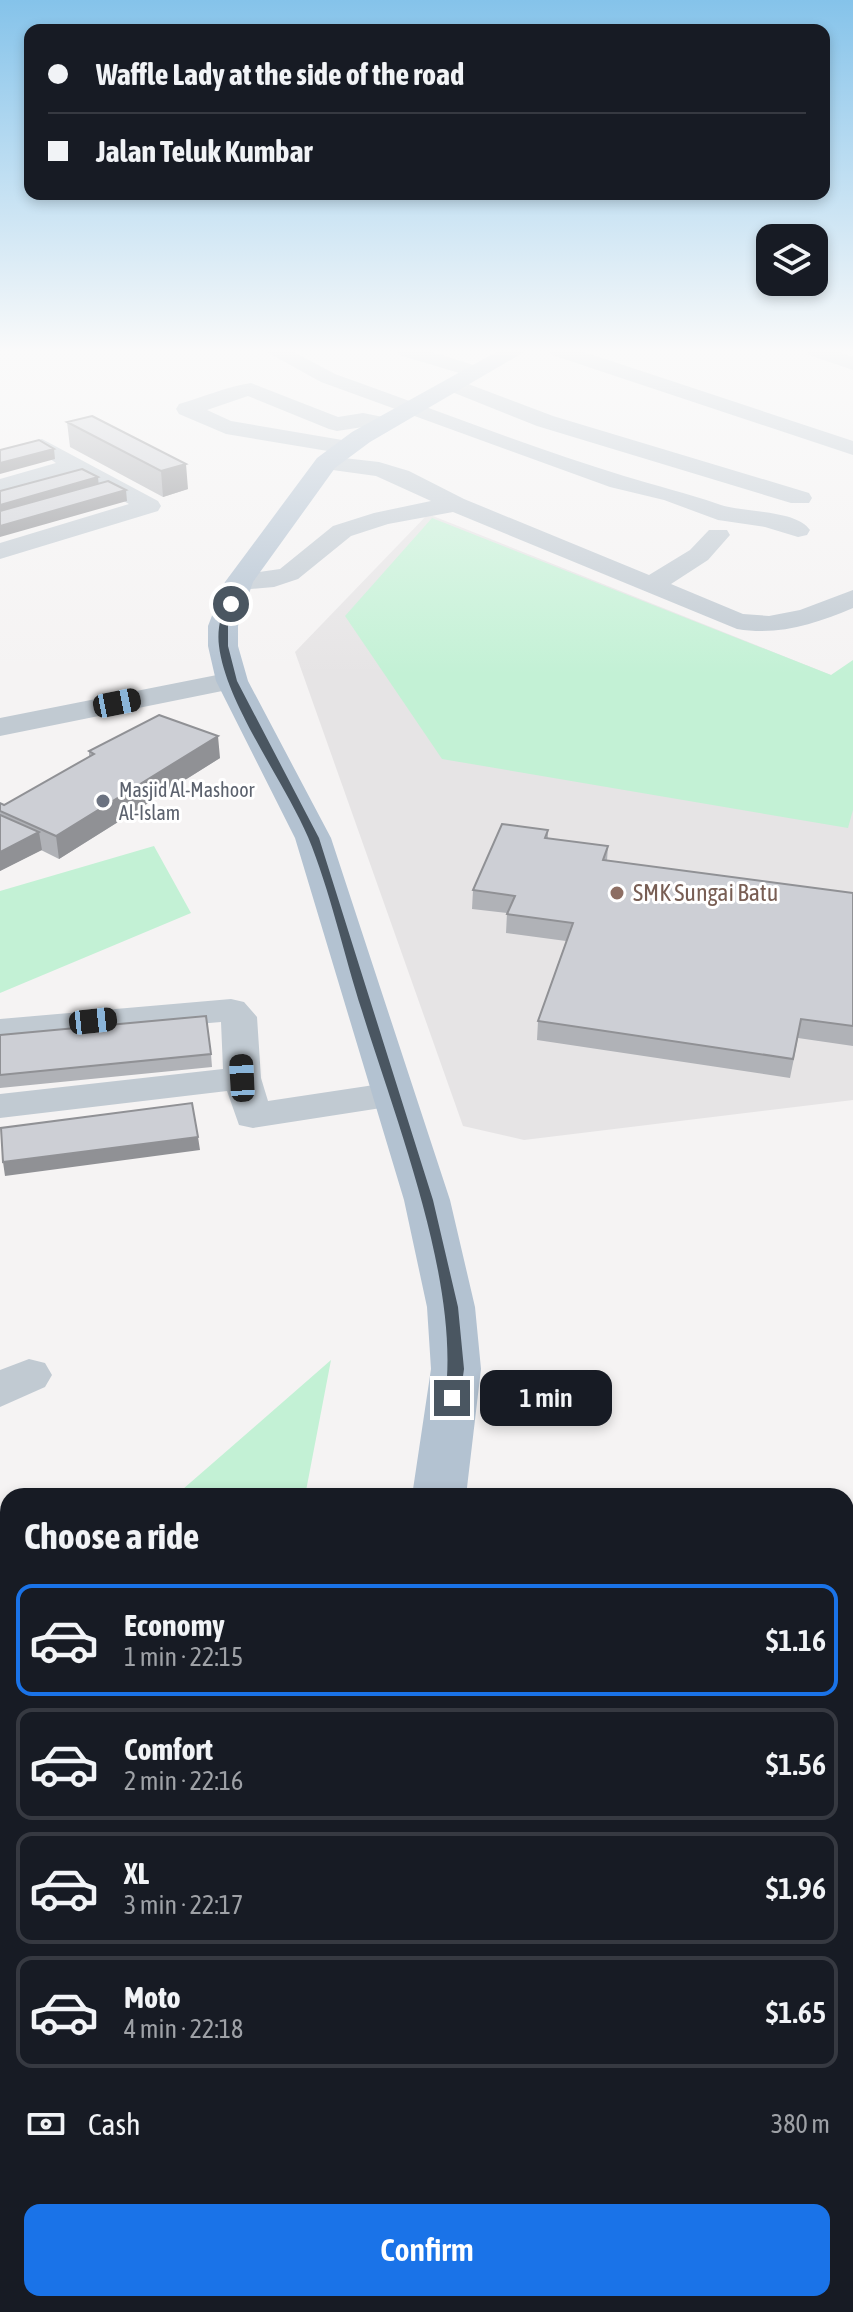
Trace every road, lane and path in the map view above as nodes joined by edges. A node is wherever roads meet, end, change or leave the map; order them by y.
1 (65, 459) edge
2 (333, 459) edge
3 (348, 459) edge
4 (591, 459) edge
5 (670, 459) edge
6 (76, 465) junction
7 (0, 486) edge
8 (800, 498) dead end
9 (455, 504) junction
10 (798, 530) dead end
11 (718, 535) dead end
12 (0, 551) edge
13 (239, 582) junction
14 (652, 585) junction
15 (853, 598) edge
16 (232, 681) junction
17 (0, 697) edge
18 (31, 720) junction
19 (0, 727) edge
20 (0, 1030) edge
21 (242, 1078) junction
22 (394, 1094) junction
23 (0, 1106) edge
24 (440, 1488) edge

1 - 6 street
2 - 13 main road
3 - 9 street
4 - 10 street
5 - 8 street
6 - 7 street
6 - 12 street
9 - 13 street
9 - 14 street
11 - 14 street
13 - 16 main road
14 - 15 street
16 - 18 street
16 - 22 main road
17 - 18 street
18 - 19 street
20 - 21 street
21 - 22 street
21 - 23 street
22 - 24 main road

